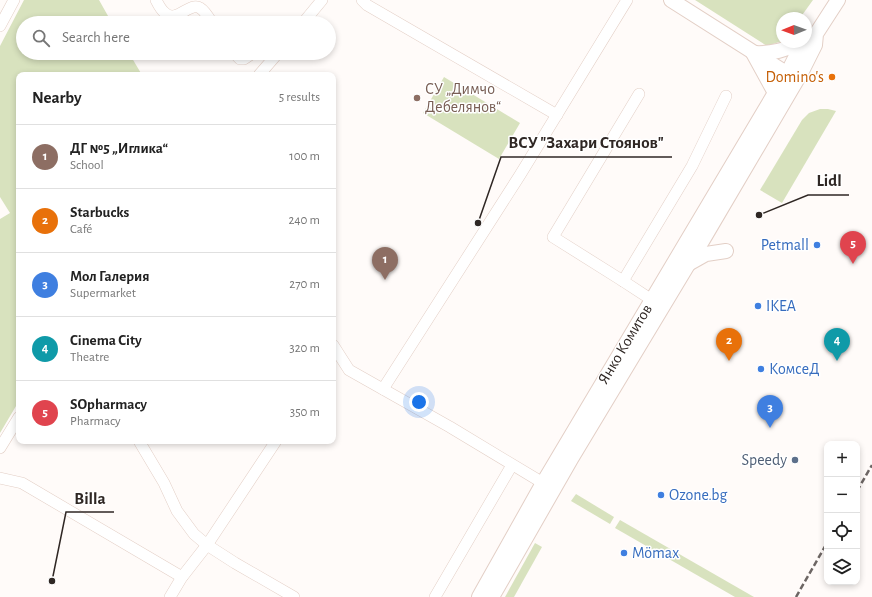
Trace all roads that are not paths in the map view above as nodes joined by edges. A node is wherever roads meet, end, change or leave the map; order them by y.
1 (14, 0) edge
2 (156, 0) edge
3 (322, 0) edge
4 (362, 0) edge
5 (627, 0) edge
6 (671, 0) edge
7 (838, 0) edge
8 (169, 16) edge
9 (174, 16) edge
10 (207, 16) edge
11 (309, 16) edge
12 (0, 26) edge
13 (812, 36) edge
14 (812, 39) edge
15 (787, 48) edge
16 (800, 48) edge
17 (753, 53) junction
18 (272, 60) edge
19 (262, 72) edge
20 (792, 77) junction
21 (775, 93) junction
22 (639, 94) dead end
23 (726, 96) dead end
24 (557, 115) junction
25 (699, 235) junction
26 (726, 251) dead end
27 (690, 263) junction
28 (623, 281) junction
29 (652, 300) junction
30 (336, 352) edge
31 (383, 389) junction
32 (16, 422) edge
33 (141, 444) edge
34 (274, 444) edge
35 (0, 448) edge
36 (512, 465) junction
37 (0, 478) edge
38 (543, 483) junction
39 (207, 545) junction
40 (182, 577) junction
41 (170, 597) edge
42 (294, 597) edge
43 (435, 597) edge
44 (479, 597) edge
45 (492, 597) edge

1 - 12 street
2 - 8 street
3 - 11 street
4 - 24 street
5 - 24 street
6 - 17 main road
7 - 13 main road
9 - 10 street
14 - 20 main road
15 - 17 main road
16 - 20 main road
17 - 20 main road
17 - 21 main road
18 - 19 street
20 - 21 main road, Янко Комитов
20 - 25 main road, Янко Комитов
21 - 25 main road, Янко Комитов
22 - 28 street
23 - 28 street
24 - 31 street
25 - 27 main road, Янко Комитов
25 - 29 main road, Янко Комитов
26 - 27 main road
27 - 45 main road, Янко Комитов
28 - 29 street
29 - 38 main road, Янко Комитов
30 - 31 street
31 - 36 street
32 - 35 street
33 - 39 street
34 - 39 street
36 - 38 street
36 - 43 street
37 - 40 street
38 - 44 main road, Янко Комитов
39 - 40 street
39 - 42 street
40 - 41 street

